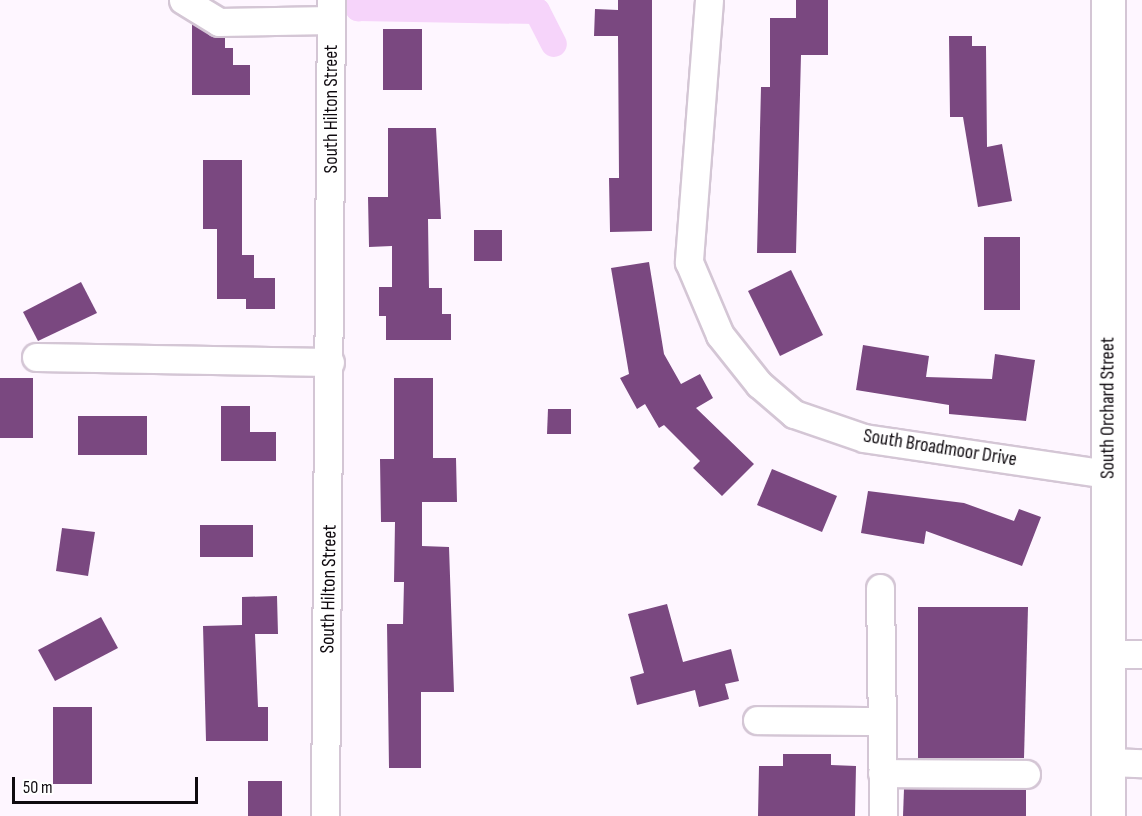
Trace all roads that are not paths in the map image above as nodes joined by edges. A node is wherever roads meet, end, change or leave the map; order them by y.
1 (183, 0) edge
2 (709, 0) edge
3 (1108, 0) edge
4 (331, 10) edge
5 (36, 357) dead end
6 (330, 362) junction
7 (1108, 474) junction
8 (880, 588) dead end
9 (1108, 654) junction
10 (1142, 654) edge
11 (757, 720) dead end
12 (881, 721) junction
13 (1108, 762) junction
14 (1142, 763) edge
15 (882, 773) junction
16 (1026, 774) dead end
17 (325, 816) edge
18 (883, 816) edge
19 (1108, 816) edge

1 - 4 street
2 - 7 street, South Broadmoor Drive
3 - 7 main road, South Orchard Street
4 - 6 street, South Hilton Street
5 - 6 street
6 - 17 street, South Hilton Street
7 - 9 main road, South Orchard Street
8 - 12 street
9 - 10 street
9 - 13 main road, South Orchard Street
11 - 12 street
12 - 15 street
13 - 14 street
13 - 19 main road, South Orchard Street
15 - 16 street
15 - 18 street

